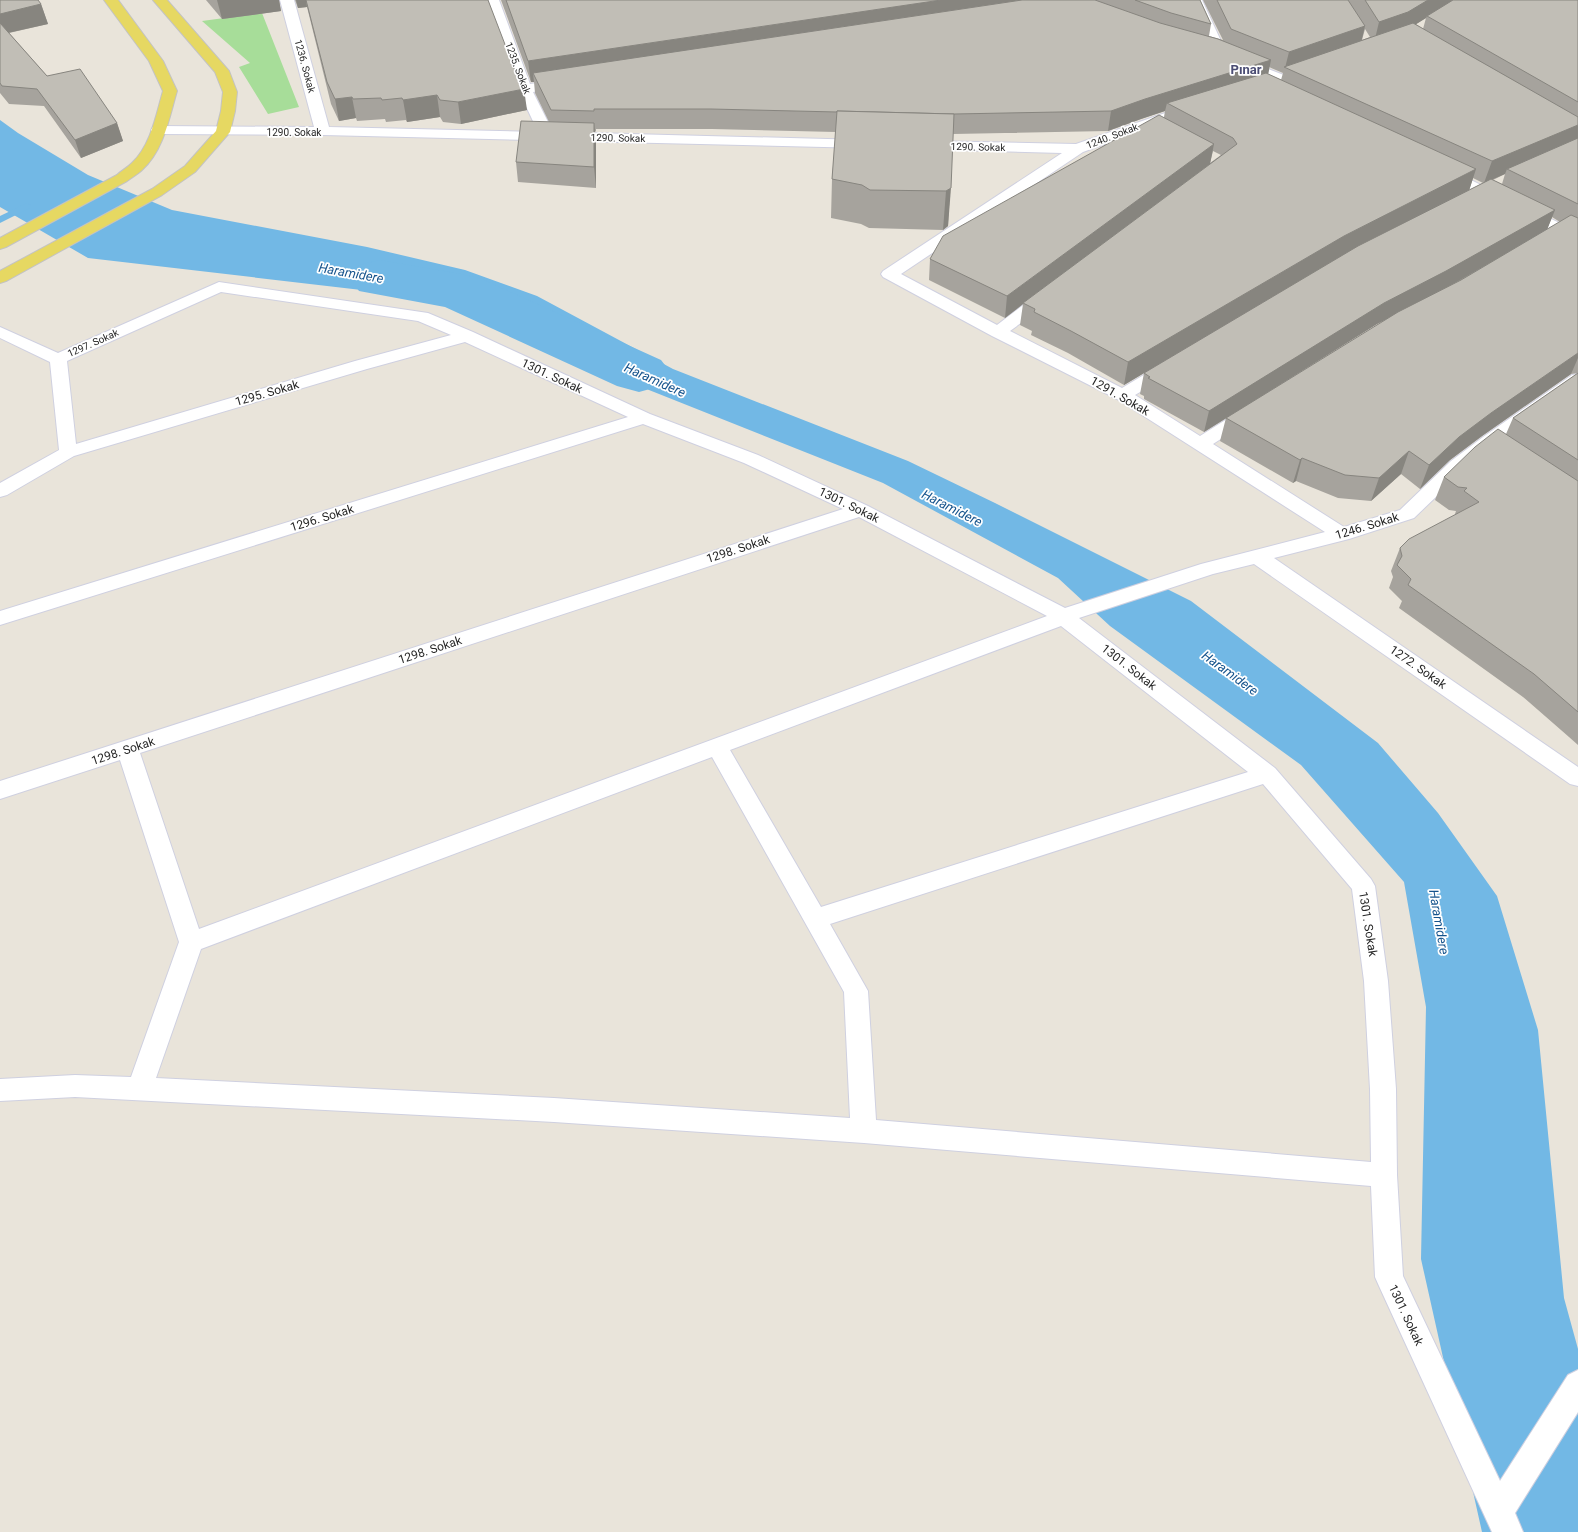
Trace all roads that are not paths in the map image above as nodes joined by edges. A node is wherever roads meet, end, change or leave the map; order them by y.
1 (111, 0) edge
2 (160, 0) edge
3 (287, 0) edge
4 (492, 0) edge
5 (1195, 0) edge
6 (1206, 50) edge
7 (1220, 54) junction
8 (1298, 75) edge
9 (1284, 80) junction
10 (580, 81) edge
11 (1262, 87) edge
12 (525, 89) junction
13 (1183, 111) edge
14 (1147, 122) junction
15 (158, 130) junction
16 (323, 131) junction
17 (223, 132) junction
18 (1168, 134) edge
19 (547, 136) junction
20 (879, 144) edge
21 (911, 145) edge
22 (1078, 149) junction
23 (1434, 167) edge
24 (1492, 188) junction
25 (1465, 200) edge
26 (1578, 238) edge
27 (0, 244) edge
28 (890, 274) joint
29 (0, 278) edge
30 (219, 287) joint
31 (1054, 290) edge
32 (0, 332) edge
33 (998, 332) junction
34 (467, 336) junction
35 (58, 359) junction
36 (1183, 359) edge
37 (1578, 379) edge
38 (1123, 395) junction
39 (1265, 403) edge
40 (644, 418) junction
41 (1199, 444) junction
42 (68, 452) junction
43 (0, 491) edge
44 (861, 510) junction
45 (1342, 534) junction
46 (1257, 556) junction
47 (1070, 614) junction
48 (0, 618) edge
49 (717, 747) junction
50 (128, 750) junction
51 (1267, 774) junction
52 (1578, 778) edge
53 (0, 790) edge
54 (815, 919) junction
55 (191, 942) junction
56 (140, 1089) junction
57 (0, 1090) edge
58 (864, 1131) junction
59 (1384, 1175) junction
60 (1578, 1385) edge
61 (1503, 1522) edge

1 - 15 main road
2 - 17 main road
3 - 16 street, 1236. Sokak
4 - 12 street, 1235. Sokak
5 - 7 street
6 - 7 street
7 - 9 street
8 - 9 street
9 - 11 street
10 - 12 street
12 - 19 street, 1235. Sokak
13 - 14 street, 1240. Sokak
14 - 18 street
14 - 22 street, 1240. Sokak
15 - 17 street, 1290. Sokak
15 - 27 main road
16 - 17 street, 1290. Sokak
16 - 19 street, 1290. Sokak
17 - 29 main road
19 - 20 street, 1290. Sokak
21 - 22 street, 1290. Sokak
22 - 28 street, 1240. Sokak
23 - 24 street
24 - 25 street
24 - 26 street
28 - 33 street, 1291. Sokak
30 - 34 street, 1301. Sokak
30 - 35 street, 1297. Sokak
31 - 33 street
32 - 35 street
33 - 38 street, 1291. Sokak
34 - 40 street, 1301. Sokak
34 - 42 street, 1295. Sokak
35 - 42 street, 1297. Sokak
36 - 38 street
37 - 45 street, 1246. Sokak
38 - 41 street, 1291. Sokak
39 - 41 street
40 - 44 street, 1301. Sokak
40 - 48 street, 1296. Sokak
41 - 45 street, 1291. Sokak
42 - 43 street
44 - 47 street, 1301. Sokak
44 - 50 street, 1298. Sokak
45 - 46 street, 1246. Sokak
46 - 47 street, 1246. Sokak
46 - 52 street, 1272. Sokak
47 - 49 street, 1246. Sokak
47 - 51 street, 1301. Sokak
49 - 54 street
49 - 55 street, 1246. Sokak
50 - 53 street, 1298. Sokak
50 - 55 street
51 - 54 street
51 - 59 street, 1301. Sokak
54 - 58 street
55 - 56 street
56 - 57 street
56 - 58 street
58 - 59 street
59 - 61 street, 1301. Sokak
60 - 61 street

